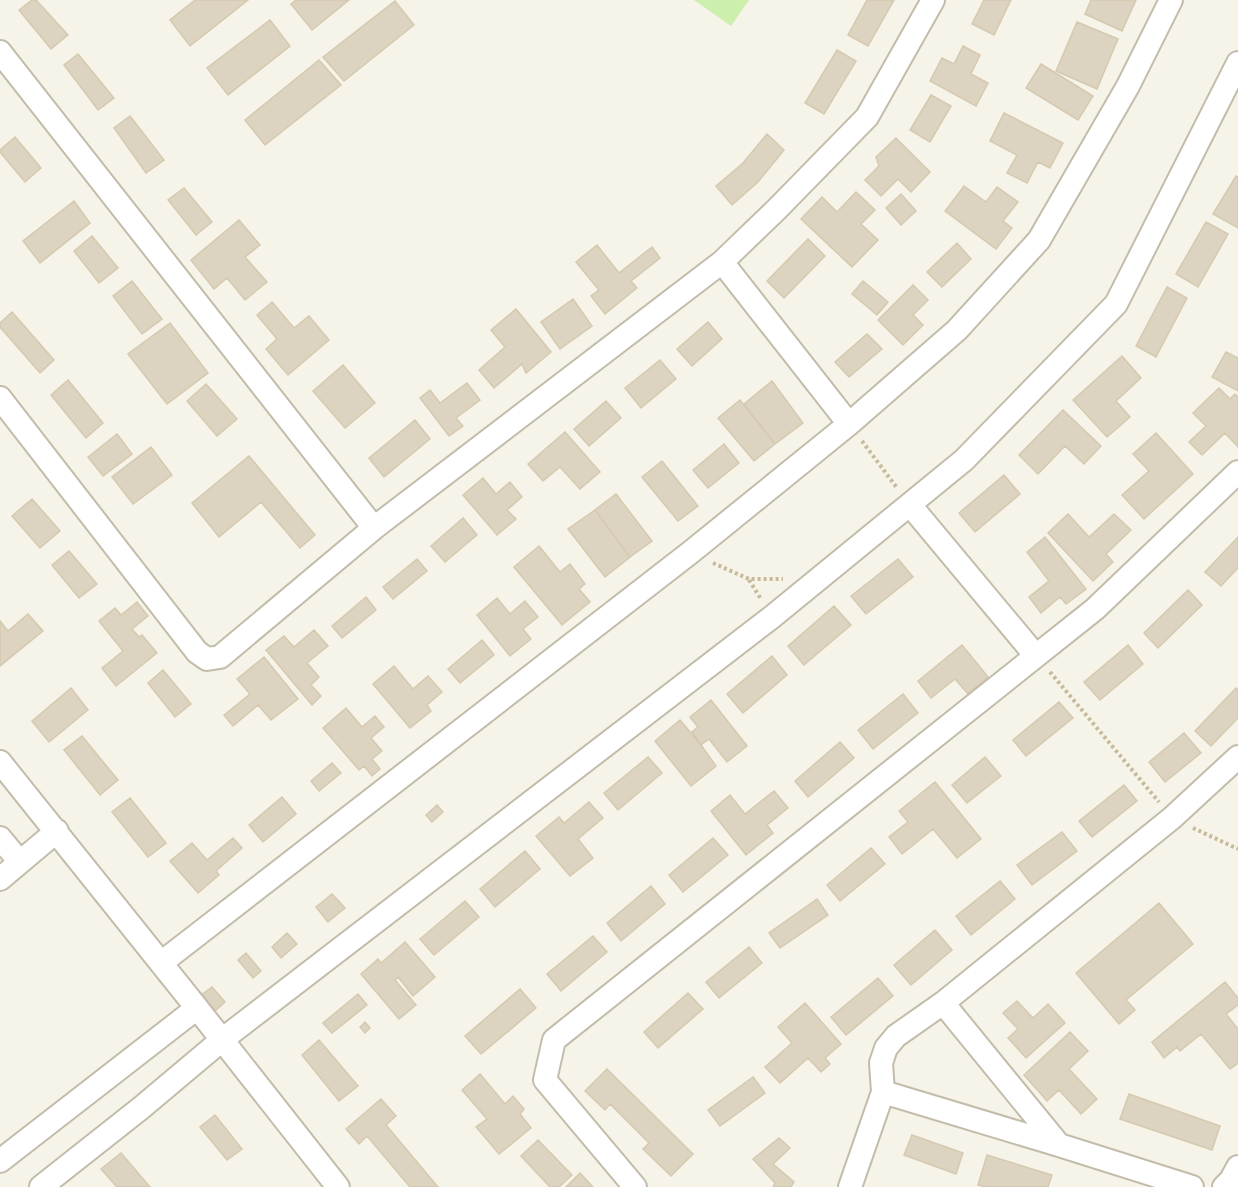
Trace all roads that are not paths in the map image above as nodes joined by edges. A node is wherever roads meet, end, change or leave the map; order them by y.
1 (933, 0) edge
2 (1171, 0) edge
3 (0, 52) edge
4 (1238, 63) edge
5 (722, 262) junction
6 (0, 398) edge
7 (849, 424) junction
8 (1238, 472) edge
9 (910, 505) junction
10 (374, 528) junction
11 (1036, 656) junction
12 (1238, 757) edge
13 (0, 762) edge
14 (57, 831) junction
15 (0, 838) edge
16 (20, 862) junction
17 (0, 879) edge
18 (161, 963) junction
19 (943, 1003) junction
20 (197, 1008) junction
21 (223, 1039) junction
22 (883, 1092) junction
23 (1059, 1145) junction
24 (0, 1161) edge
25 (1238, 1167) edge
26 (41, 1187) edge
27 (338, 1187) edge
28 (635, 1187) edge
29 (850, 1187) edge
30 (1192, 1187) edge
31 (1224, 1187) edge

1 - 5 street
2 - 7 street
3 - 10 street
4 - 9 street
5 - 7 street
5 - 10 street
6 - 10 street
7 - 18 street
8 - 11 street
9 - 11 street
9 - 21 street
11 - 28 street
12 - 19 street
13 - 14 street
14 - 16 street
14 - 18 street
15 - 16 street
16 - 17 street
18 - 20 street
19 - 22 street
19 - 23 street
20 - 21 street
20 - 24 street
21 - 26 street
21 - 27 street
22 - 23 street
22 - 29 street
23 - 30 street
25 - 31 street

